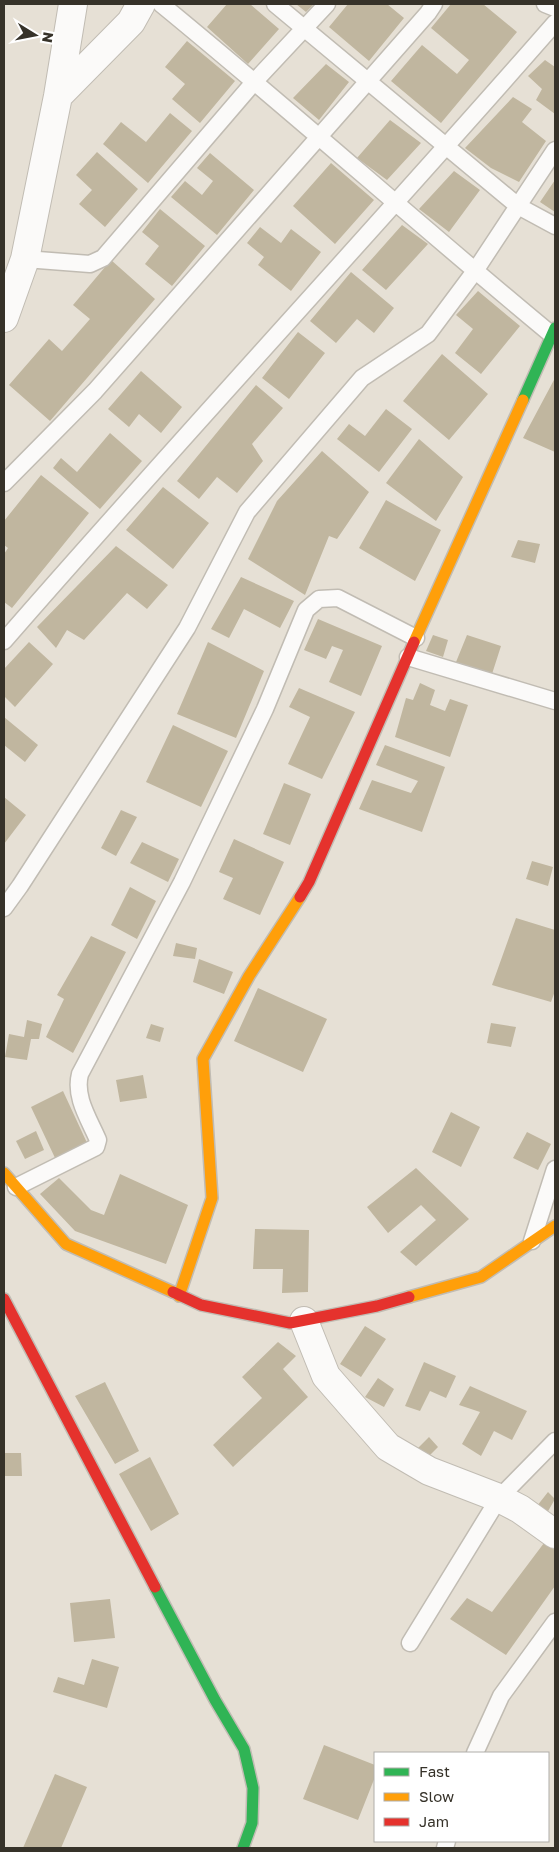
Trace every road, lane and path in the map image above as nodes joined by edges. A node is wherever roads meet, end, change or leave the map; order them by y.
1 (72, 4) edge
2 (141, 4) edge
3 (161, 4) edge
4 (275, 4) edge
5 (328, 4) edge
6 (434, 4) edge
7 (545, 4) edge
8 (555, 8) edge
9 (555, 23) edge
10 (305, 29) junction
11 (255, 81) junction
12 (368, 81) junction
13 (58, 96) junction
14 (318, 137) junction
15 (446, 147) junction
16 (555, 150) edge
17 (396, 202) junction
18 (518, 206) junction
19 (555, 226) edge
20 (24, 259) junction
21 (475, 271) junction
22 (4, 318) edge
23 (554, 332) edge
24 (4, 483) edge
25 (416, 638) junction
26 (4, 642) edge
27 (408, 657) junction
28 (555, 701) edge
29 (4, 908) edge
30 (555, 1169) edge
31 (4, 1173) edge
32 (16, 1187) junction
33 (555, 1226) edge
34 (531, 1243) junction
35 (179, 1296) junction
36 (4, 1299) edge
37 (304, 1322) junction
38 (555, 1441) edge
39 (499, 1498) junction
40 (555, 1534) edge
41 (555, 1622) edge
42 (410, 1643) dead end
43 (475, 1752) edge
44 (243, 1848) edge

1 - 13 street
2 - 13 street
3 - 11 lane
4 - 10 lane
5 - 10 lane
6 - 12 lane
7 - 8 lane
9 - 15 lane
10 - 11 lane
10 - 12 lane
11 - 14 lane
11 - 20 lane
12 - 14 lane
12 - 15 lane
13 - 20 street
14 - 17 lane
14 - 24 lane
15 - 17 lane
15 - 18 lane
16 - 18 lane
17 - 21 lane
17 - 26 lane
18 - 19 lane
18 - 21 lane
20 - 22 street
21 - 23 lane
21 - 29 lane
23 - 25 street
25 - 27 street
25 - 32 lane
27 - 28 lane
27 - 35 street
30 - 34 lane
31 - 32 street
32 - 35 street
33 - 34 street
34 - 37 street
35 - 37 street
36 - 44 street
37 - 39 street
38 - 39 lane
39 - 40 street
39 - 42 lane
41 - 43 lane

